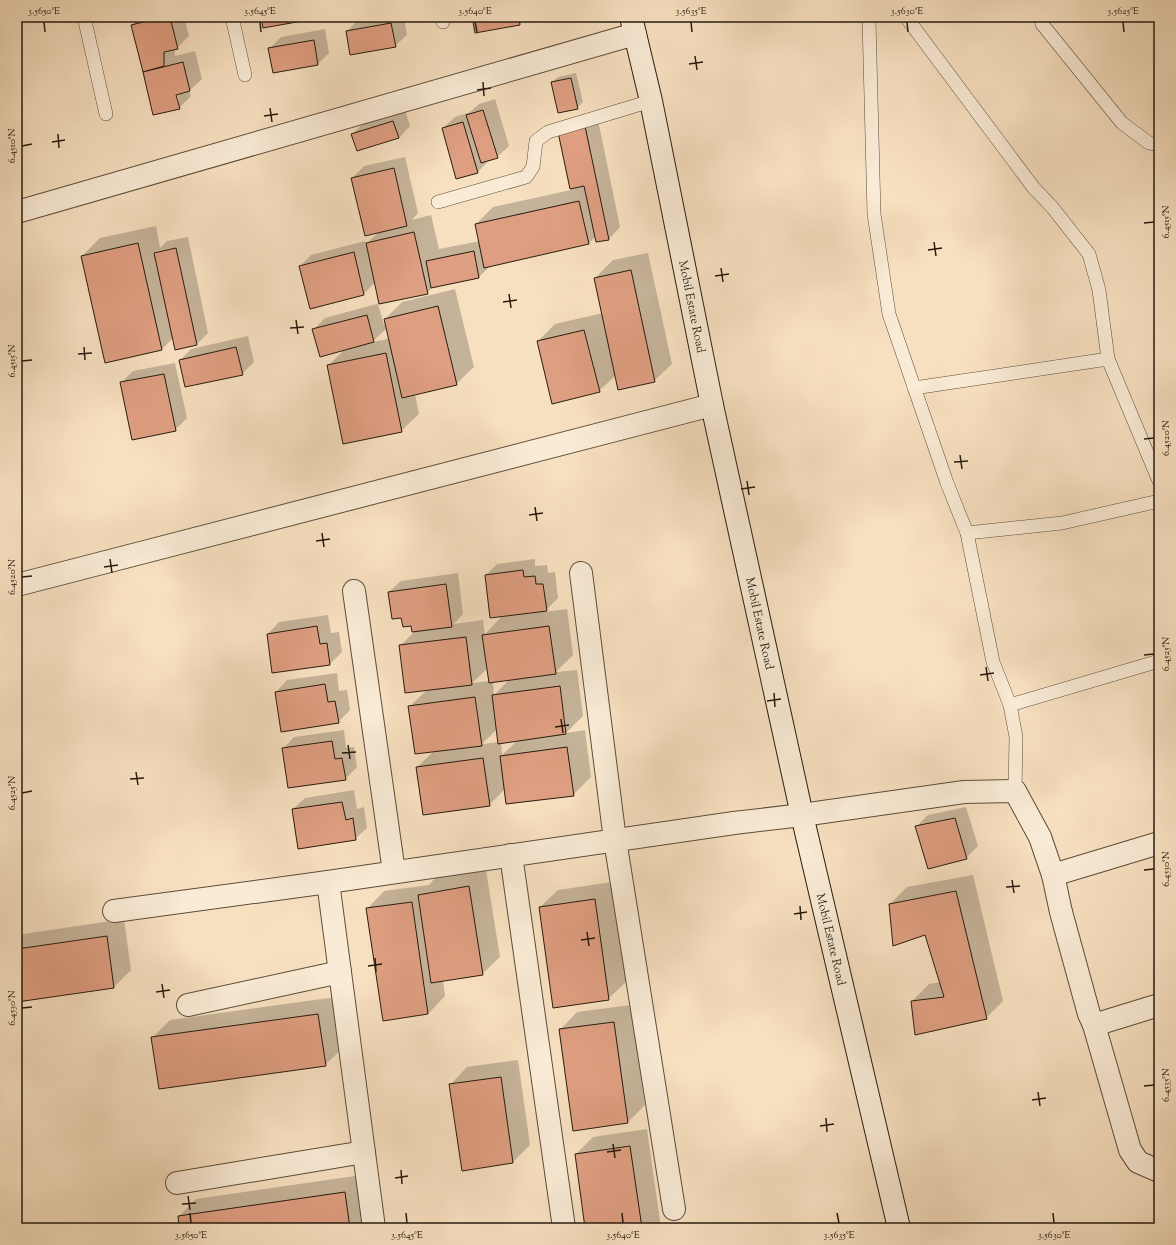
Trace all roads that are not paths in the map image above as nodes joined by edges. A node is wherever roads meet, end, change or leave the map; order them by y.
1 (84, 17) edge
2 (232, 17) edge
3 (870, 17) edge
4 (906, 17) edge
5 (1042, 24) dead end
6 (633, 25) edge
7 (245, 74) dead end
8 (651, 101) junction
9 (106, 114) dead end
10 (1159, 145) edge
11 (438, 202) dead end
12 (17, 212) edge
13 (1108, 359) junction
14 (914, 388) junction
15 (712, 405) junction
16 (1159, 481) edge
17 (1159, 501) edge
18 (967, 533) junction
19 (581, 572) dead end
20 (17, 584) edge
21 (354, 591) dead end
22 (1159, 661) edge
23 (1010, 705) junction
24 (1015, 791) junction
25 (802, 815) junction
26 (615, 840) junction
27 (1159, 843) edge
28 (511, 855) junction
29 (394, 872) junction
30 (1053, 875) junction
31 (328, 882) junction
32 (114, 911) dead end
33 (340, 972) junction
34 (188, 1005) dead end
35 (1159, 1006) edge
36 (1094, 1025) junction
37 (364, 1152) junction
38 (1159, 1171) edge
39 (177, 1183) dead end
40 (674, 1209) dead end
41 (374, 1228) edge
42 (564, 1228) edge
43 (899, 1228) edge

1 - 9 lane
2 - 7 lane
3 - 14 lane
4 - 13 lane
5 - 10 lane
6 - 8 street, Mobil Estate Road
6 - 12 street
8 - 11 lane
8 - 15 street, Mobil Estate Road
13 - 14 lane
13 - 16 lane
14 - 18 lane
15 - 20 street
15 - 25 street, Mobil Estate Road
17 - 18 lane
18 - 23 lane
19 - 26 street
21 - 29 street
22 - 23 lane
23 - 24 lane
24 - 25 street
24 - 30 street
25 - 26 street
25 - 43 street, Mobil Estate Road
26 - 28 street
26 - 40 street
27 - 30 street
28 - 29 street
28 - 42 street
29 - 31 street
30 - 36 street
31 - 32 street
31 - 33 street
33 - 34 street
33 - 37 street
35 - 36 street
36 - 38 street
37 - 39 street
37 - 41 street

